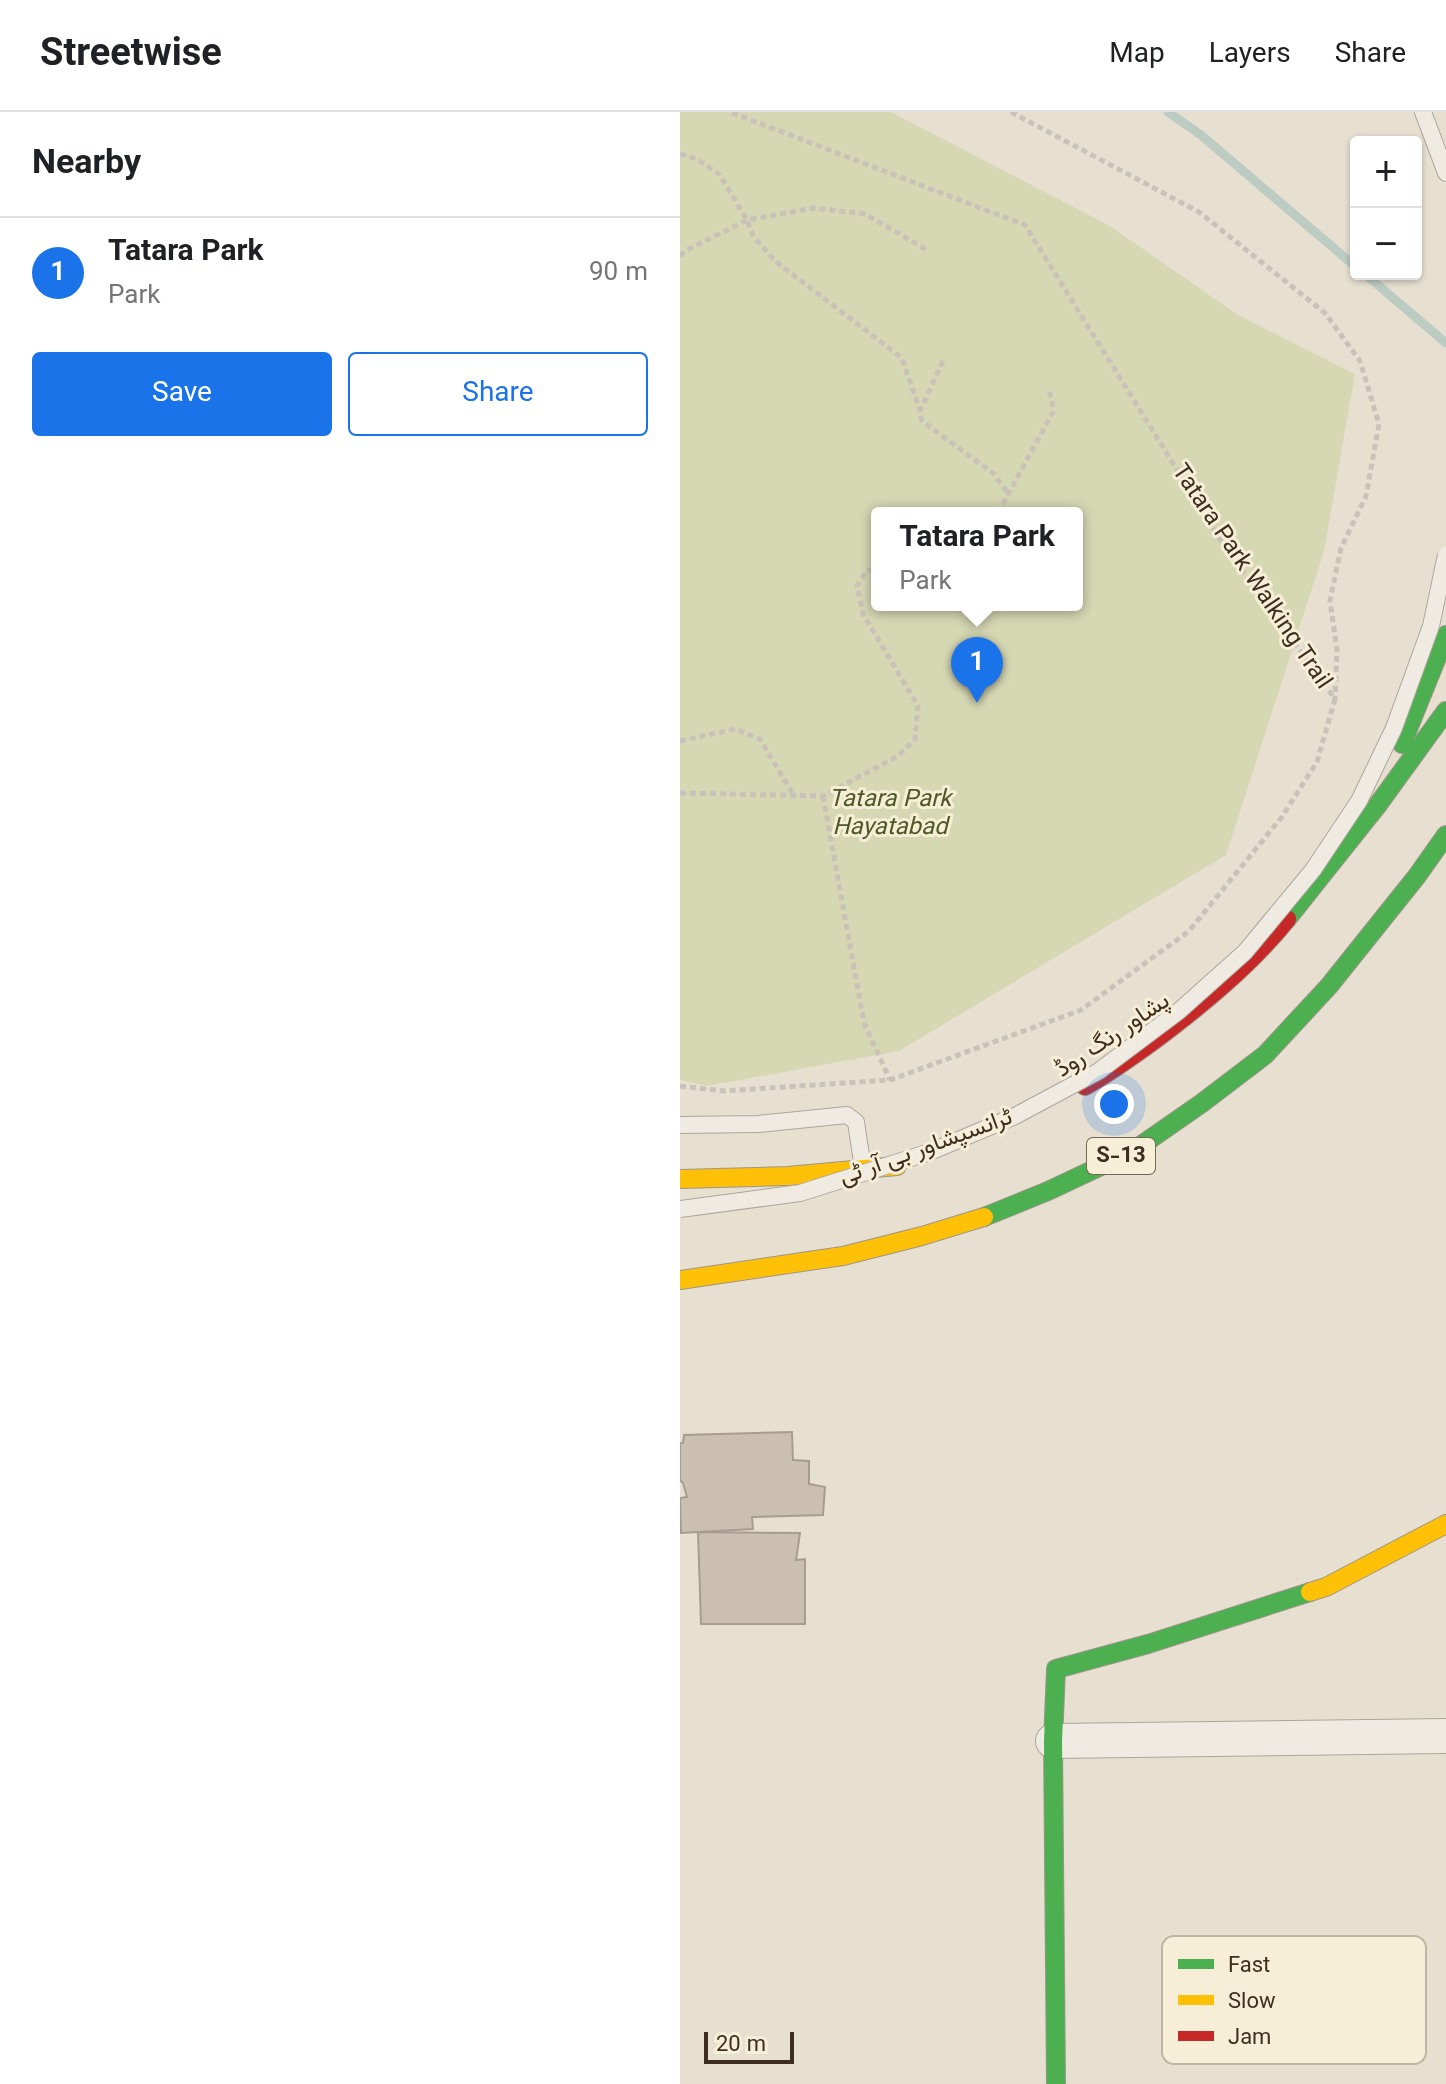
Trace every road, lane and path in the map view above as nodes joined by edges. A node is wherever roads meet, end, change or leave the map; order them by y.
1 (730, 112) edge
2 (1011, 112) edge
3 (1423, 112) edge
4 (680, 154) edge
5 (1446, 173) edge
6 (747, 220) junction
7 (927, 250) dead end
8 (680, 256) edge
9 (943, 361) dead end
10 (1049, 392) dead end
11 (920, 411) junction
12 (1009, 495) junction
13 (1002, 507) edge
14 (1446, 555) edge
15 (871, 570) edge
16 (1446, 635) edge
17 (1335, 699) junction
18 (1446, 711) edge
19 (680, 741) edge
20 (680, 793) edge
21 (793, 795) junction
22 (823, 796) junction
23 (1377, 806) junction
24 (1446, 835) edge
25 (890, 1080) junction
26 (680, 1086) edge
27 (680, 1125) edge
28 (863, 1170) junction
29 (680, 1179) edge
30 (680, 1209) edge
31 (680, 1280) edge
32 (1446, 1524) edge
33 (1446, 1736) edge
34 (1053, 1741) junction
35 (1056, 2084) edge

1 - 17 path, Tatara Park Walking Trail
2 - 17 path
3 - 5 lane
4 - 6 path
6 - 7 path
6 - 8 path
6 - 11 path
9 - 11 path
10 - 12 path
11 - 12 path
12 - 13 path
14 - 30 lane, ٹرانسپشاور بی آر ٹی, bridge
15 - 22 path
16 - 23 main road
17 - 25 path, Tatara Park Walking Trail
18 - 23 main road, پشاور رنگ روڈ
19 - 21 path
20 - 21 path
21 - 22 path
22 - 25 path
23 - 28 main road, پشاور رنگ روڈ
24 - 31 main road, S-13
25 - 26 path, Tatara Park Walking Trail
27 - 28 lane
28 - 29 main road, پشاور رنگ روڈ
32 - 34 main road
33 - 34 street
34 - 35 main road

